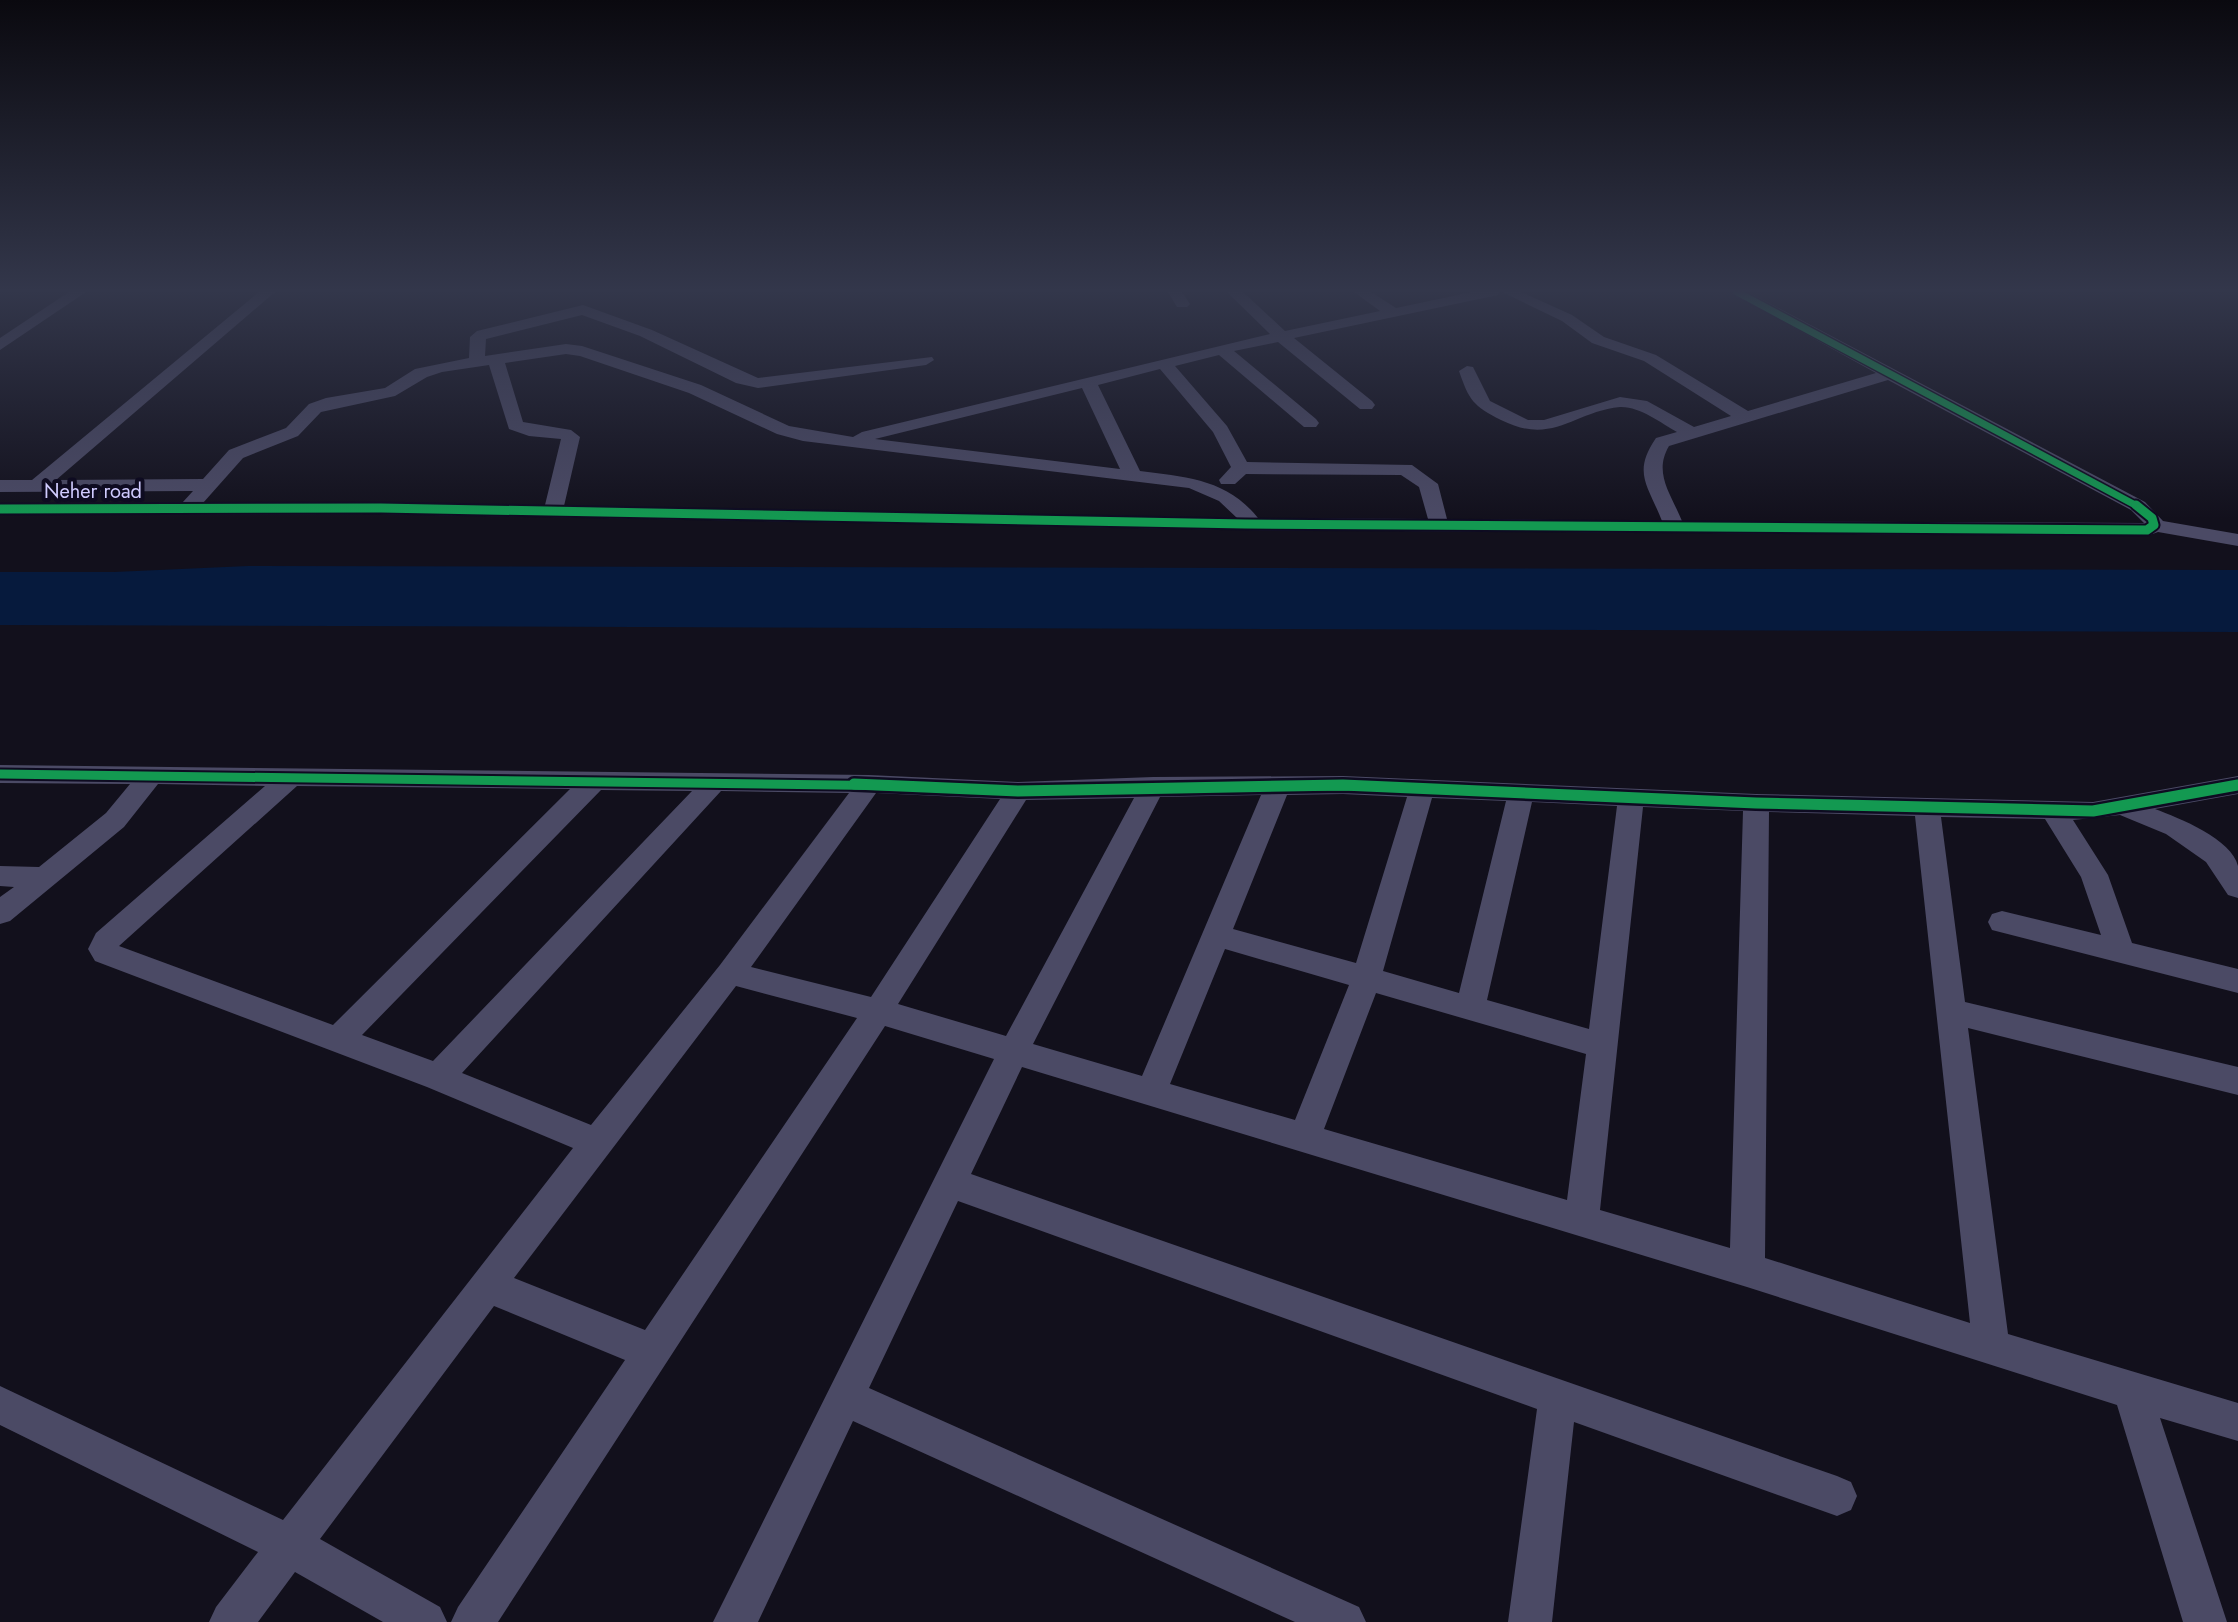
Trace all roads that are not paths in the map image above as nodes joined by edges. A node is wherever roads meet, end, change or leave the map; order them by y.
1 (178, 368) edge
2 (442, 368) edge
3 (490, 368) edge
4 (633, 368) edge
5 (718, 368) edge
6 (870, 368) edge
7 (1145, 368) edge
8 (1168, 368) edge
9 (1244, 368) edge
10 (1320, 368) edge
11 (1666, 368) edge
12 (1877, 368) edge
13 (1467, 371) dead end
14 (1889, 374) junction
15 (1088, 382) junction
16 (1366, 405) dead end
17 (1744, 416) junction
18 (1310, 423) dead end
19 (1692, 433) junction
20 (853, 441) junction
21 (1241, 468) junction
22 (1132, 474) junction
23 (208, 485) junction
24 (0, 486) edge
25 (37, 486) junction
26 (1218, 490) junction
27 (0, 509) edge
28 (186, 510) junction
29 (553, 512) junction
30 (1252, 524) junction
31 (1439, 525) junction
32 (2154, 525) junction
33 (1674, 527) junction
34 (2238, 540) edge
35 (0, 774) edge
36 (151, 776) junction
37 (291, 777) junction
38 (594, 781) junction
39 (715, 782) junction
40 (869, 784) junction
41 (1278, 785) junction
42 (2238, 785) edge
43 (1153, 786) junction
44 (1422, 788) junction
45 (1018, 791) junction
46 (1521, 793) junction
47 (1631, 797) junction
48 (1756, 803) junction
49 (2123, 806) junction
50 (1927, 807) junction
51 (2053, 810) junction
52 (0, 876) edge
53 (45, 877) junction
54 (2238, 888) edge
55 (0, 913) edge
56 (2002, 922) dead end
57 (1216, 935) junction
58 (2121, 952) junction
59 (730, 973) junction
60 (1366, 979) junction
61 (2238, 981) edge
62 (1470, 1009) junction
63 (878, 1011) junction
64 (1951, 1011) junction
65 (338, 1040) junction
66 (1602, 1046) junction
67 (1014, 1051) junction
68 (438, 1077) junction
69 (2238, 1081) edge
70 (1151, 1092) junction
71 (1304, 1138) junction
72 (597, 1143) junction
73 (950, 1182) junction
74 (1582, 1220) junction
75 (1747, 1270) junction
76 (487, 1285) junction
77 (1991, 1348) junction
78 (652, 1352) junction
79 (2132, 1391) junction
80 (845, 1397) junction
81 (1558, 1397) junction
82 (0, 1405) edge
83 (2238, 1422) edge
84 (1837, 1496) dead end
85 (291, 1546) junction
86 (231, 1622) edge
87 (425, 1622) edge
88 (473, 1622) edge
89 (735, 1622) edge
90 (1344, 1622) edge
91 (1530, 1622) edge
92 (2205, 1622) edge

1 - 25 street
2 - 23 street
3 - 29 street
4 - 20 street
5 - 6 street
7 - 15 street
8 - 21 street
9 - 18 street
10 - 16 street
11 - 17 street
12 - 14 street
13 - 19 street
14 - 17 street
14 - 32 street
15 - 20 street
15 - 22 street
17 - 19 street
19 - 33 street
20 - 22 street
21 - 26 street
21 - 31 street
22 - 26 street
23 - 25 street
23 - 28 street
24 - 25 street
26 - 30 street
27 - 28 street, Neher road
28 - 29 street, Neher road
29 - 30 street, Neher road
30 - 31 street, Neher road
31 - 33 street, Neher road
32 - 33 street, Neher road
32 - 34 street
35 - 36 street
36 - 37 street
36 - 53 street
37 - 38 street
37 - 65 street
38 - 39 street
38 - 65 street
39 - 40 street
39 - 68 street
40 - 45 street
40 - 59 street
41 - 43 street
41 - 44 street
41 - 57 street
42 - 49 street
43 - 45 street
43 - 67 street
44 - 46 street
44 - 60 street
45 - 63 street
46 - 47 street
46 - 62 street
47 - 48 street
47 - 66 street
48 - 50 street
48 - 75 street
49 - 51 street
49 - 54 street
50 - 51 street
50 - 64 street
51 - 58 street
52 - 53 street
53 - 55 street
56 - 58 street
57 - 60 street
57 - 70 street
58 - 61 street
59 - 63 street
59 - 72 street
60 - 62 street
60 - 71 street
62 - 66 street
63 - 67 street
63 - 78 street
64 - 69 street
64 - 77 street
65 - 68 street
66 - 74 street
67 - 70 street
67 - 73 street
68 - 72 street
70 - 71 street
71 - 74 street
72 - 76 street
73 - 80 street
73 - 81 street
74 - 75 street
75 - 77 street
76 - 78 street
76 - 85 street
77 - 79 street
78 - 88 street
79 - 83 street
79 - 92 street
80 - 89 street
80 - 90 street
81 - 84 street
81 - 91 street
82 - 85 street
85 - 86 street
85 - 87 street

